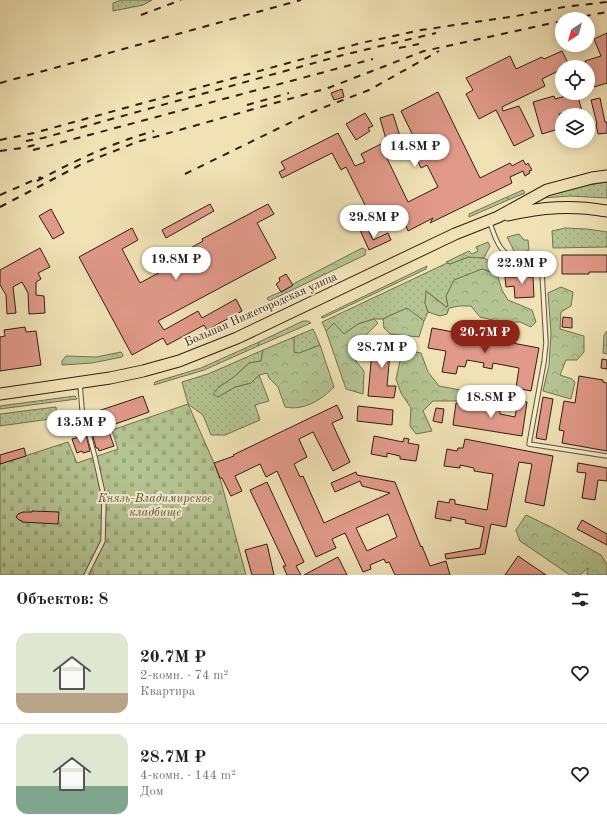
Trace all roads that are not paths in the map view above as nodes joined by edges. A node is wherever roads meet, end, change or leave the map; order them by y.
1 (607, 176) edge
2 (607, 211) edge
3 (494, 219) junction
4 (80, 383) junction
5 (0, 394) edge
6 (607, 456) edge
7 (86, 575) edge

1 - 3 main road, Большая Нижегородская улица
2 - 3 main road, Большая Нижегородская улица
3 - 4 main road, Большая Нижегородская улица
3 - 6 lane
4 - 5 main road, Большая Нижегородская улица
4 - 7 lane

